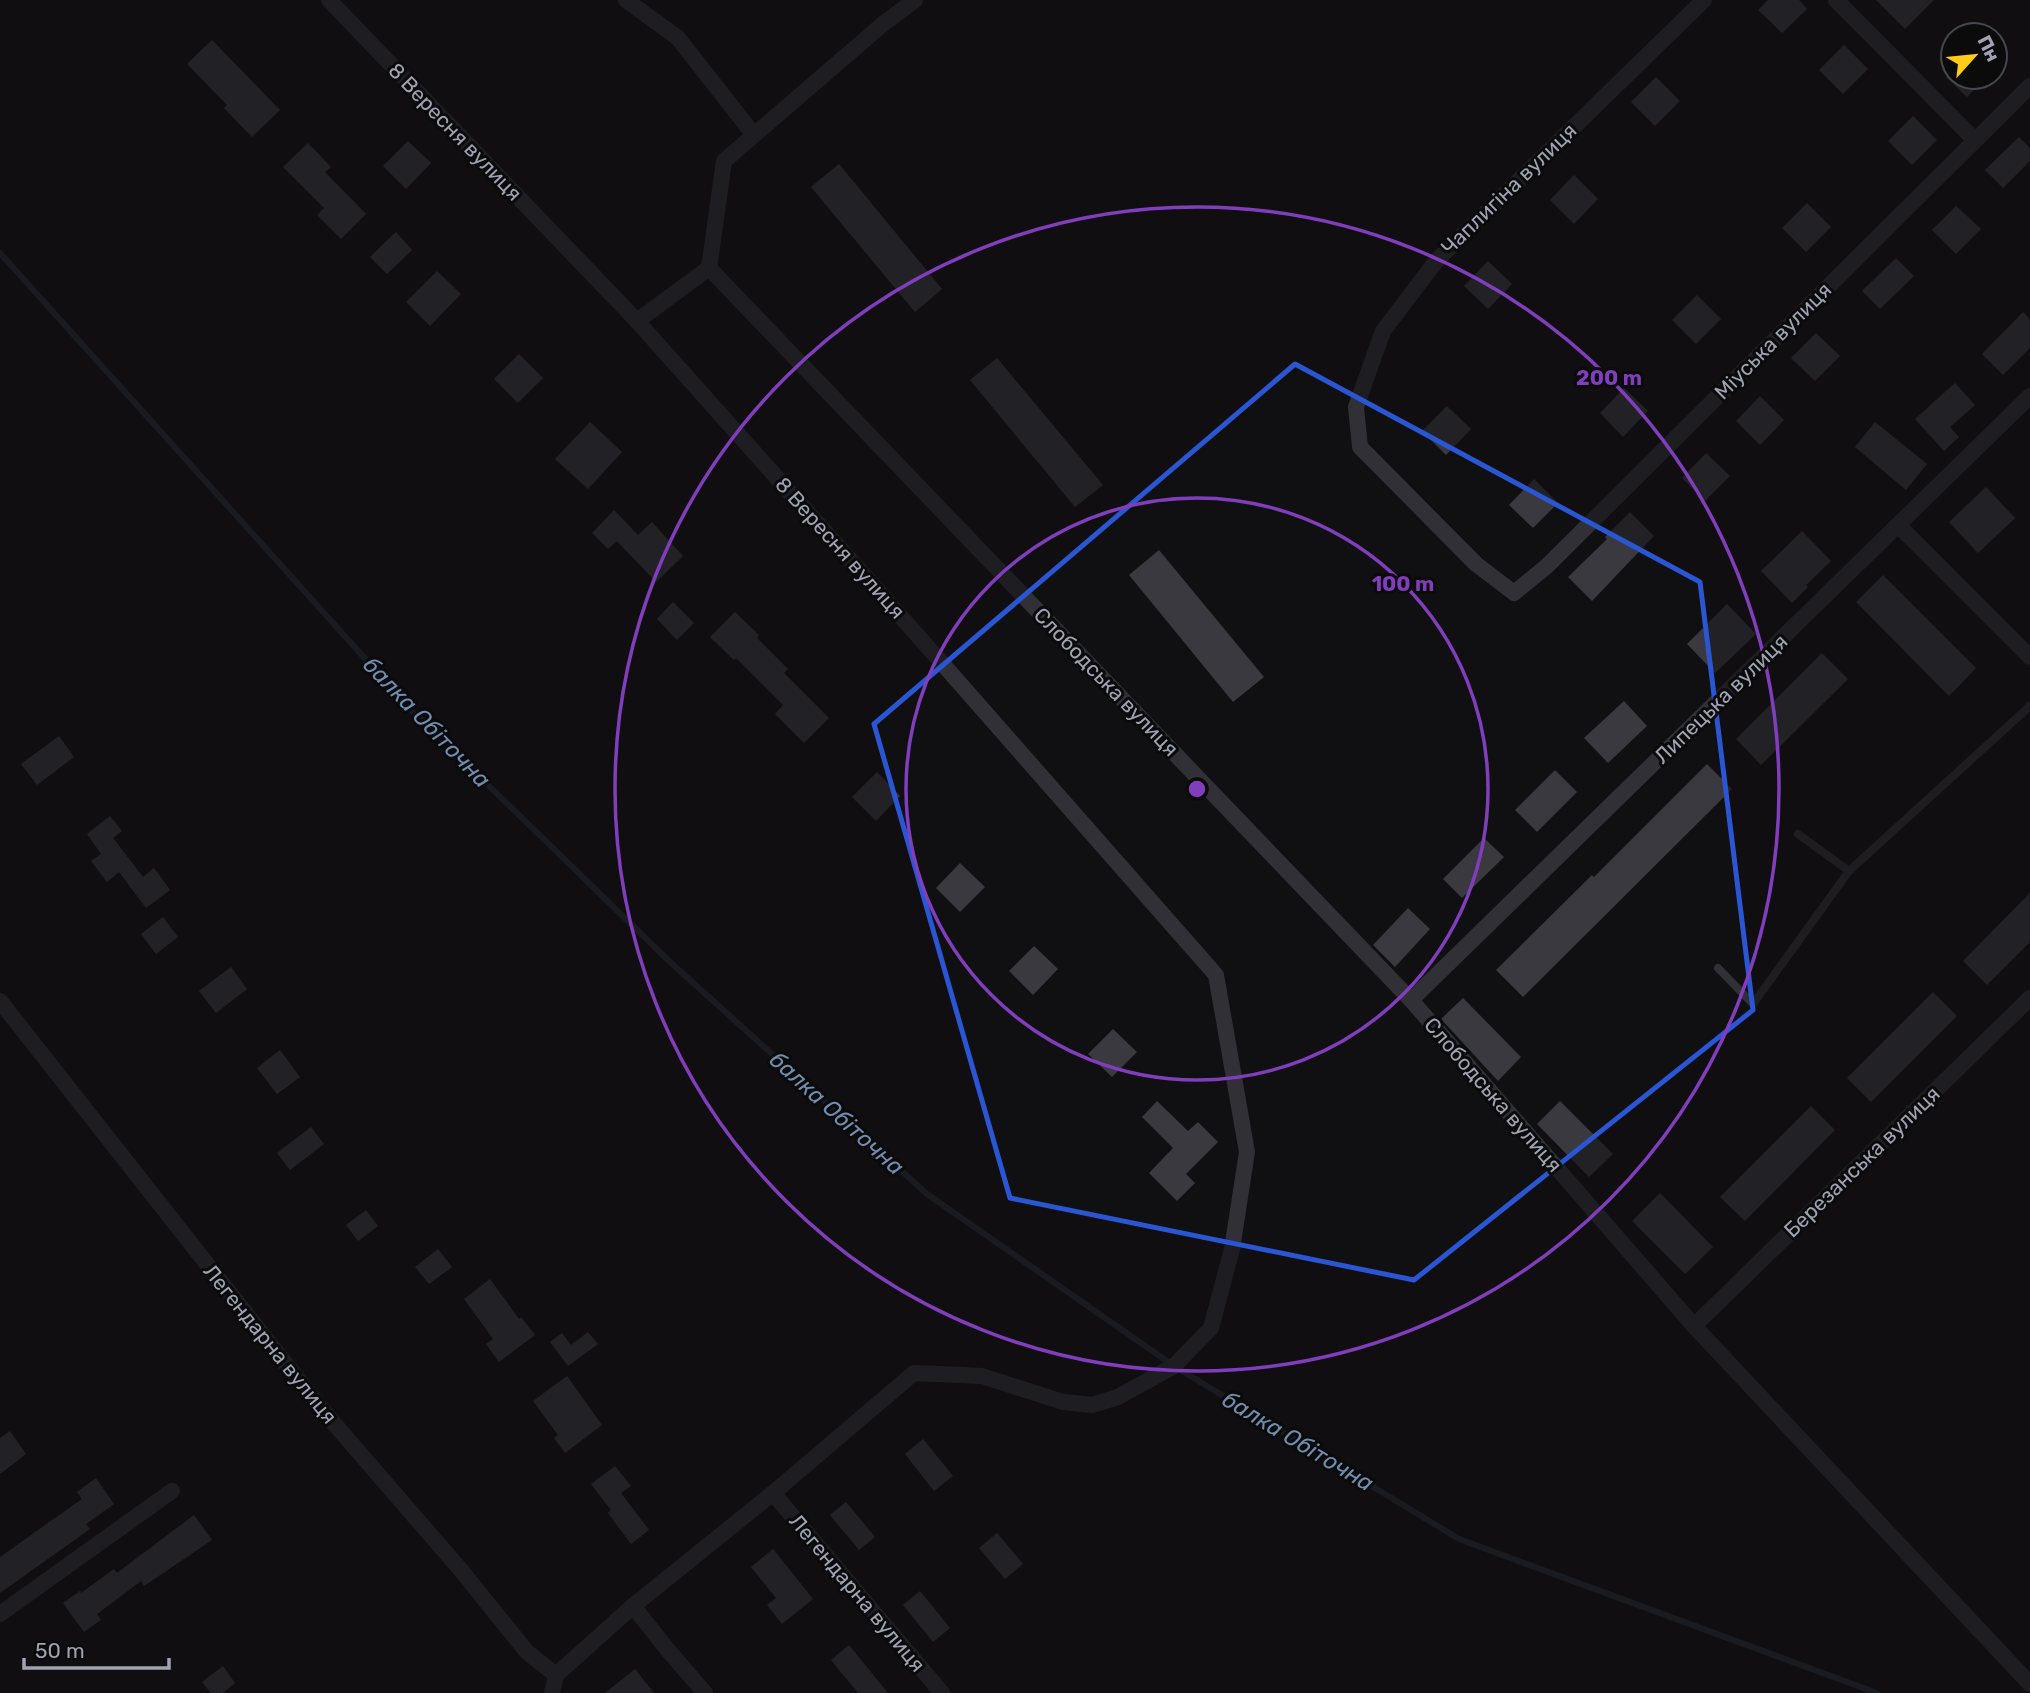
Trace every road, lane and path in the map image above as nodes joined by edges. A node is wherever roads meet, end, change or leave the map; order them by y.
1 (329, 0) edge
2 (626, 0) edge
3 (915, 0) edge
4 (1704, 0) edge
5 (1836, 0) edge
6 (2030, 86) edge
7 (754, 135) junction
8 (1975, 139) junction
9 (709, 268) junction
10 (638, 321) junction
11 (2030, 396) edge
12 (1899, 526) junction
13 (1514, 593) joint
14 (2030, 657) edge
15 (2030, 706) edge
16 (1798, 834) dead end
17 (1849, 871) junction
18 (1718, 968) dead end
19 (2030, 998) edge
20 (1411, 1000) junction
21 (0, 1001) edge
22 (1694, 1326) junction
23 (172, 1491) dead end
24 (773, 1493) junction
25 (633, 1606) junction
26 (0, 1614) edge
27 (556, 1675) junction
28 (2030, 1684) edge
29 (552, 1693) edge
30 (705, 1693) edge
31 (942, 1693) edge

1 - 10 street, 8 Вересня вулиця
2 - 7 street
3 - 7 street
4 - 13 street, Чаплигіна вулиця
5 - 8 street
6 - 8 street, Міуська вулиця
7 - 9 street
8 - 13 street, Міуська вулиця
9 - 10 street
9 - 20 street, Слободська вулиця
10 - 24 street, 8 Вересня вулиця
11 - 12 street, Липецька вулиця
12 - 14 street
12 - 20 street, Липецька вулиця
15 - 17 lane
16 - 17 lane
17 - 18 lane
19 - 22 street, Березанська вулиця
20 - 22 street, Слободська вулиця
21 - 27 street, Легендарна вулиця
22 - 28 street, Слободська вулиця
23 - 26 street
24 - 25 street
24 - 31 street, Легендарна вулиця
25 - 27 street
25 - 30 street
27 - 29 street

